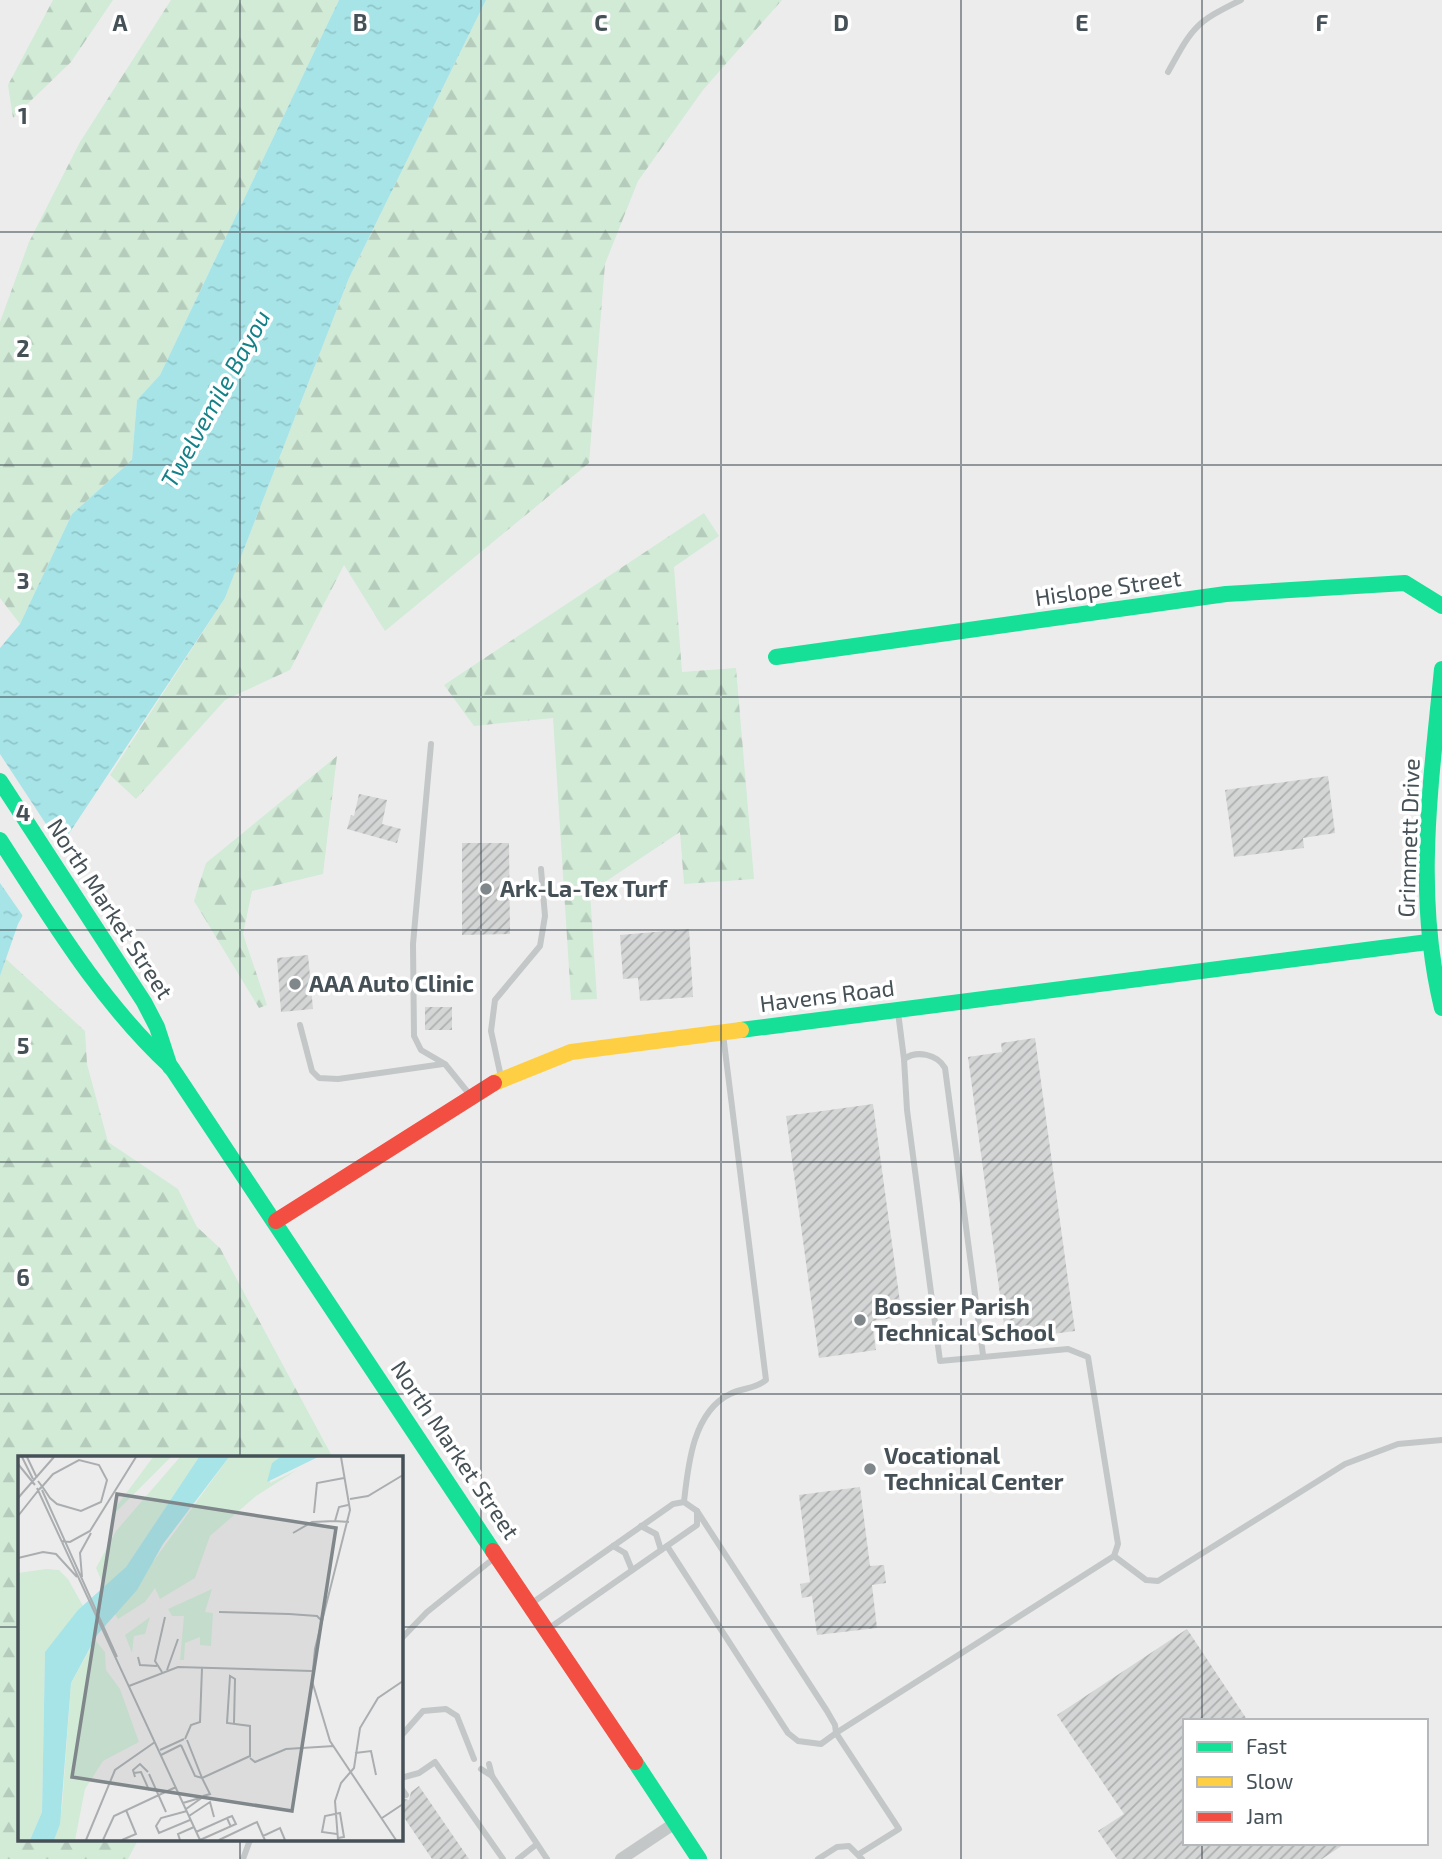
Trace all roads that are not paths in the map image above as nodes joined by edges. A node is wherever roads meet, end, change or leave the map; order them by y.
1 (1241, 0) edge
2 (1168, 72) dead end
3 (1442, 606) edge
4 (776, 657) dead end
5 (1442, 669) edge
6 (431, 744) dead end
7 (0, 781) edge
8 (0, 840) edge
9 (541, 869) dead end
10 (1428, 942) junction
11 (1442, 1008) edge
12 (897, 1010) junction
13 (300, 1025) dead end
14 (723, 1032) junction
15 (904, 1059) junction
16 (445, 1064) junction
17 (170, 1067) junction
18 (502, 1079) junction
19 (471, 1097) junction
20 (276, 1220) junction
21 (982, 1355) junction
22 (1442, 1440) edge
23 (684, 1502) junction
24 (697, 1511) junction
25 (641, 1526) junction
26 (613, 1546) junction
27 (664, 1548) junction
28 (497, 1555) junction
29 (1114, 1556) junction
30 (632, 1570) junction
31 (530, 1605) junction
32 (547, 1630) junction
33 (402, 1638) edge
34 (836, 1733) junction
35 (402, 1734) edge
36 (472, 1747) junction
37 (482, 1754) dead end
38 (474, 1759) dead end
39 (489, 1764) dead end
40 (481, 1769) dead end
41 (492, 1776) junction
42 (402, 1778) edge
43 (402, 1790) edge
44 (405, 1795) dead end
45 (675, 1824) junction
46 (249, 1842) edge
47 (537, 1844) junction
48 (861, 1856) edge
49 (243, 1859) edge
50 (503, 1859) edge
51 (518, 1859) edge
52 (547, 1859) edge
53 (621, 1859) edge
54 (699, 1859) edge
55 (818, 1859) edge

1 - 2 lane
3 - 4 main road, Hislope Street
5 - 10 main road, Grimmett Drive
6 - 16 lane
7 - 17 main road, North Market Street
8 - 17 main road, North Market Street
9 - 18 lane
10 - 11 main road, Grimmett Drive
10 - 12 main road, Havens Road
12 - 14 main road, Havens Road
12 - 15 lane
13 - 16 lane
14 - 18 main road, Havens Road
14 - 23 lane
15 - 21 lane
15 - 21 lane
16 - 19 lane
17 - 20 main road, North Market Street
18 - 19 main road, Havens Road
19 - 20 main road, Havens Road
20 - 28 main road, North Market Street
21 - 29 lane
22 - 29 lane
23 - 24 lane
23 - 25 lane
24 - 27 lane
24 - 34 lane
25 - 26 lane
25 - 27 lane
26 - 30 lane
26 - 31 lane
27 - 30 lane
27 - 34 lane
28 - 31 main road, North Market Street
28 - 33 lane
29 - 34 lane
30 - 32 lane
31 - 32 main road, North Market Street
32 - 45 main road, North Market Street
34 - 48 lane
35 - 36 lane
36 - 37 lane
36 - 38 lane
39 - 41 lane
40 - 41 lane
41 - 47 lane
42 - 50 lane
43 - 44 lane
45 - 53 street
45 - 54 main road, North Market Street
46 - 49 lane
47 - 51 lane
47 - 52 lane
48 - 55 lane

